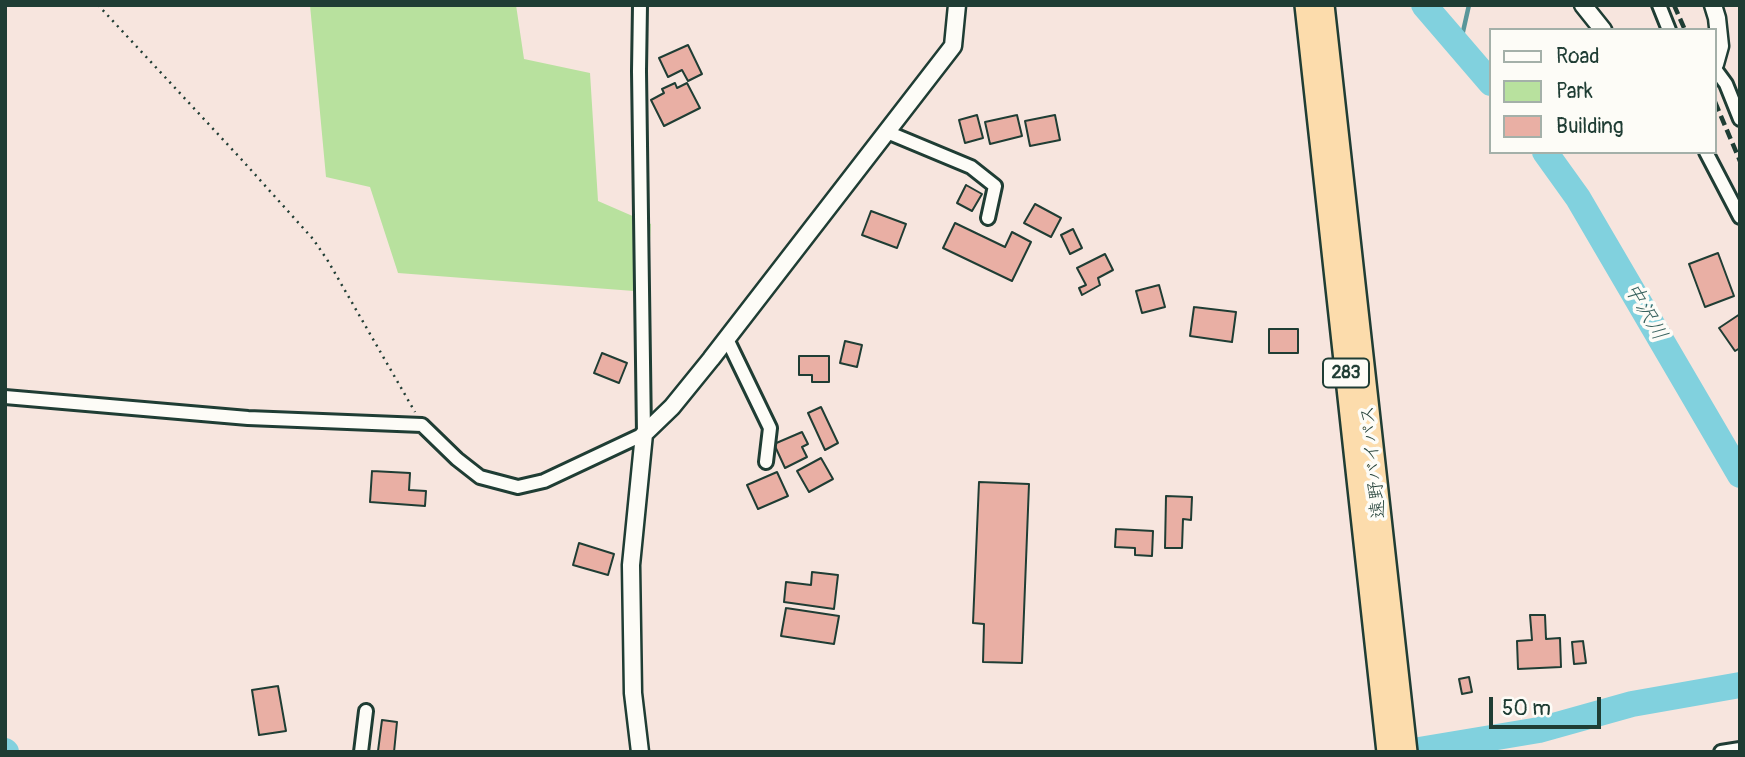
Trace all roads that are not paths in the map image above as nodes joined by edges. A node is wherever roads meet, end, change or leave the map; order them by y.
1 (640, 5) edge
2 (957, 5) edge
3 (1306, 5) edge
4 (1324, 5) edge
5 (1583, 5) edge
6 (1659, 5) edge
7 (1713, 5) edge
8 (1601, 28) edge
9 (1668, 28) edge
10 (1717, 59) edge
11 (1717, 70) edge
12 (1740, 119) edge
13 (887, 132) junction
14 (1707, 154) edge
15 (1740, 217) edge
16 (988, 218) dead end
17 (727, 339) junction
18 (5, 397) edge
19 (644, 434) junction
20 (766, 462) dead end
21 (1377, 572) junction
22 (366, 711) dead end
23 (1396, 745) edge
24 (1740, 749) edge
25 (361, 752) edge
26 (640, 752) edge
27 (1721, 752) edge

1 - 19 street
2 - 13 street
3 - 21 highway, 遠野バイパス / 283
4 - 21 highway, 遠野バイパス / 283
5 - 8 street
6 - 9 street
7 - 10 street
11 - 12 street
13 - 16 street
13 - 17 street
14 - 15 street
17 - 19 street
17 - 20 street
18 - 19 street
19 - 26 street
21 - 23 highway, 遠野バイパス / 283
22 - 25 street
24 - 27 street

